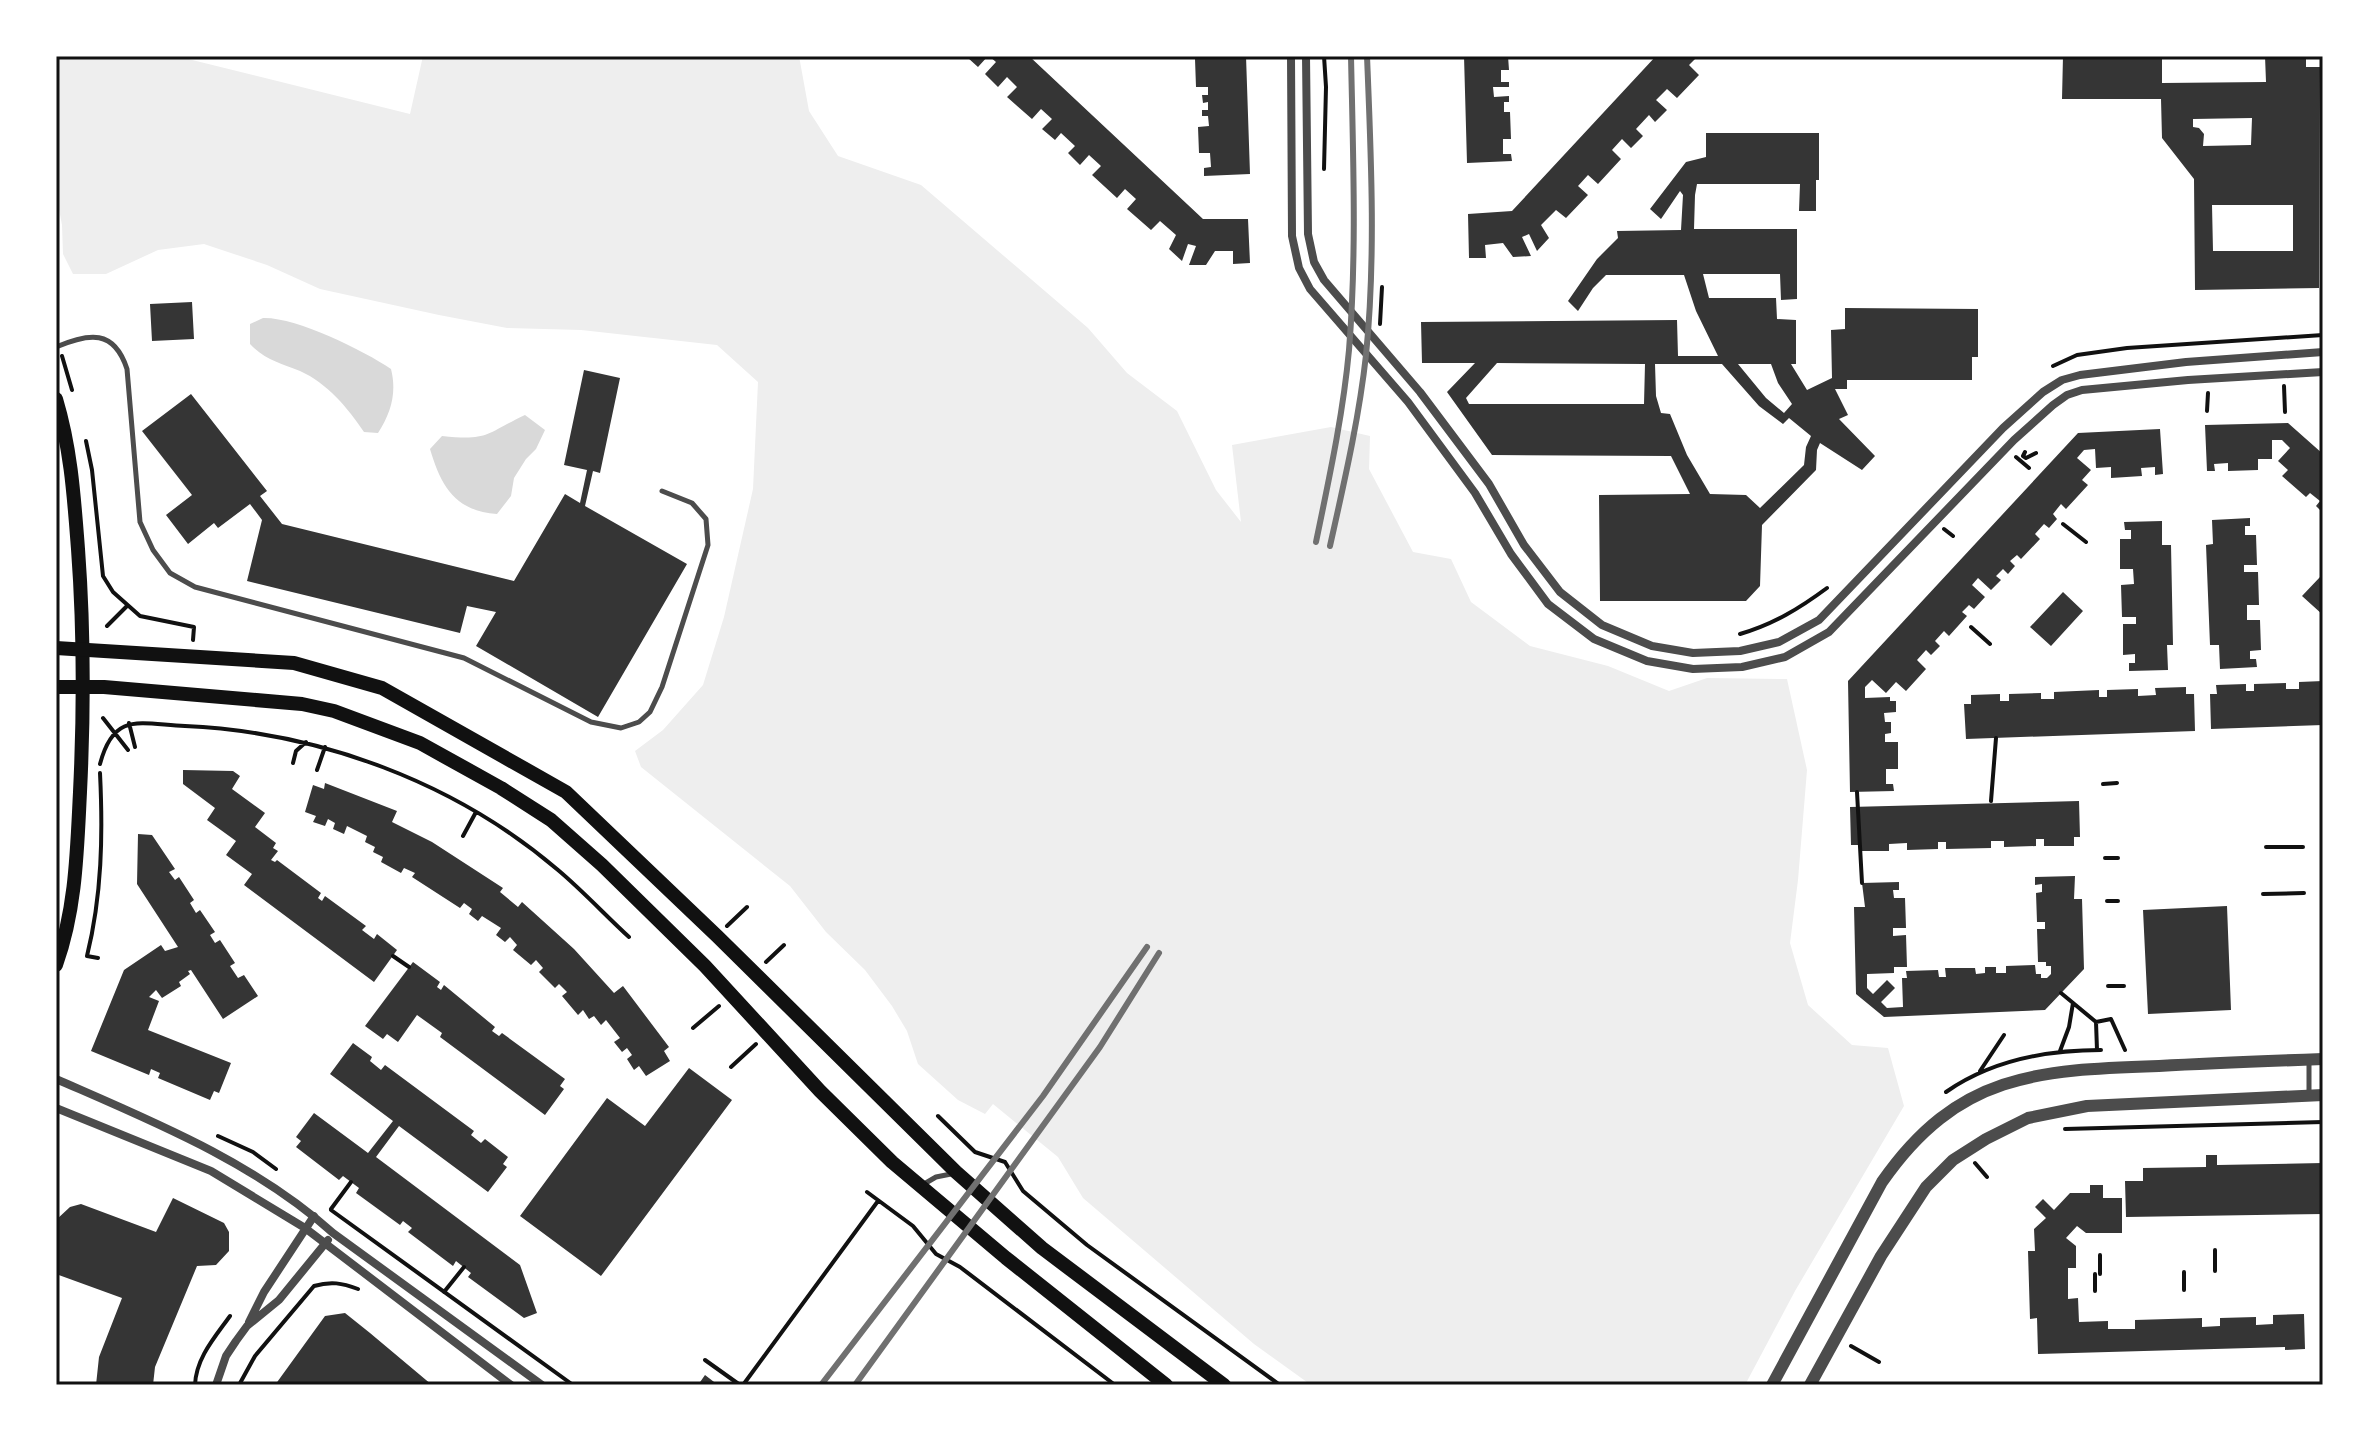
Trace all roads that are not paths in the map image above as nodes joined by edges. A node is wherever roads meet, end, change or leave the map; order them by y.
1 (1291, 56) edge
2 (1306, 56) edge
3 (57, 347) edge
4 (2323, 352) edge
5 (2323, 372) edge
6 (56, 399) edge
7 (662, 491) dead end
8 (56, 648) edge
9 (83, 649) junction
10 (83, 686) junction
11 (56, 687) edge
12 (56, 965) edge
13 (2316, 1059) edge
14 (56, 1079) edge
15 (2309, 1095) junction
16 (2323, 1095) edge
17 (56, 1108) edge
18 (956, 1172) junction
19 (919, 1187) junction
20 (314, 1216) junction
21 (305, 1228) junction
22 (333, 1233) junction
23 (326, 1244) junction
24 (247, 1326) junction
25 (216, 1385) edge
26 (511, 1385) edge
27 (542, 1385) edge
28 (1166, 1385) edge
29 (1222, 1385) edge
30 (1772, 1385) edge
31 (1810, 1385) edge

1 - 5 street
2 - 4 street
3 - 7 lane
6 - 9 main road
8 - 9 main road
9 - 10 main road
9 - 18 main road
10 - 11 main road
10 - 12 main road
10 - 19 main road
13 - 15 lane
13 - 30 street
14 - 20 street
15 - 16 street
15 - 31 street
17 - 21 street
18 - 19 lane
18 - 29 main road
19 - 28 main road
20 - 21 street
20 - 22 street
21 - 23 street
21 - 24 street
22 - 23 street
22 - 27 street
23 - 24 street
23 - 26 street
24 - 25 street

